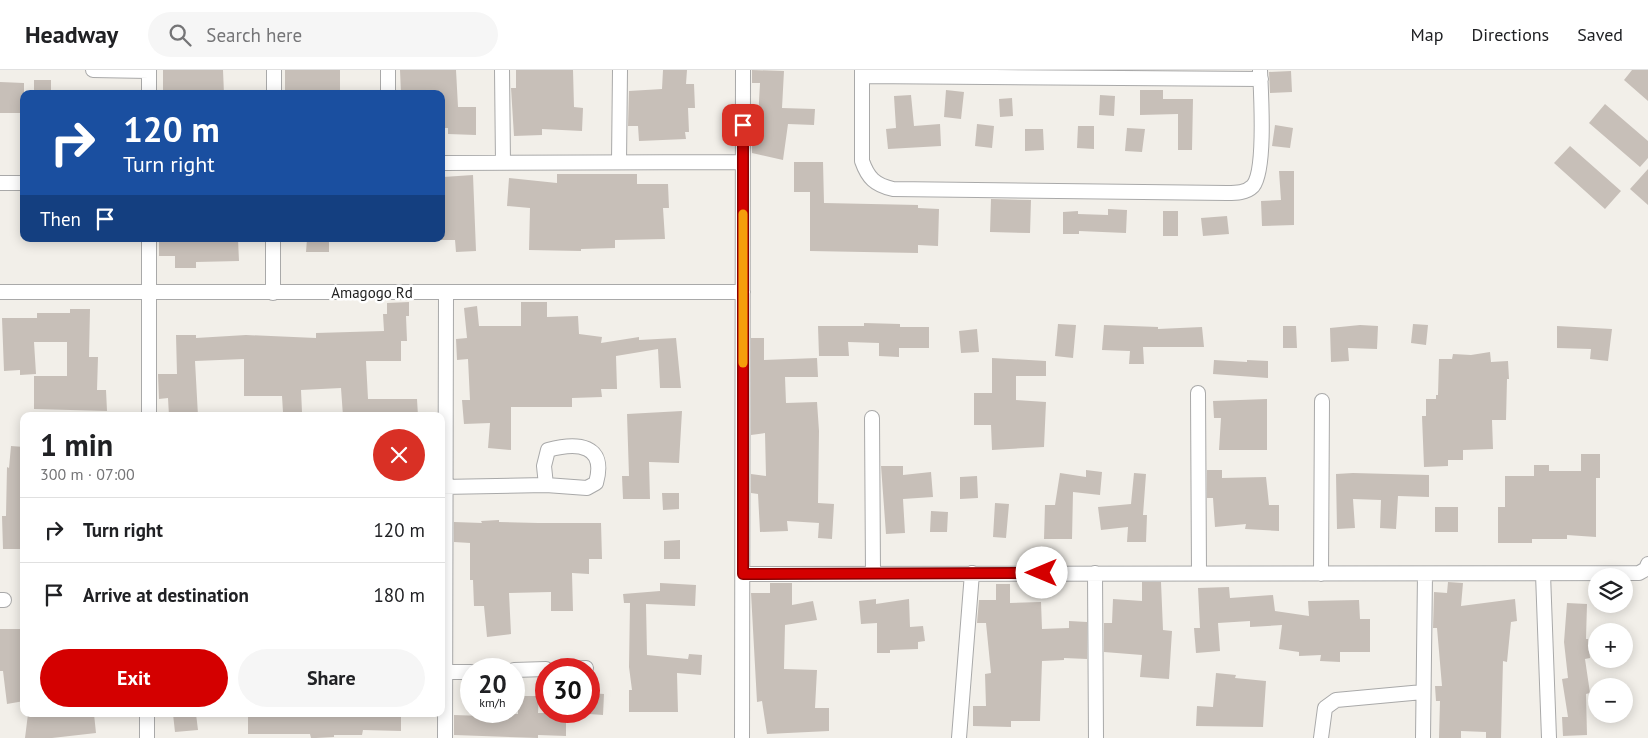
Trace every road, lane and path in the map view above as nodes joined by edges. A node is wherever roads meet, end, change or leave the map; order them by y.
1 (93, 70) edge
2 (149, 70) edge
3 (274, 70) edge
4 (388, 70) edge
5 (502, 70) edge
6 (620, 70) edge
7 (743, 70) edge
8 (862, 73) edge
9 (1260, 74) edge
10 (148, 90) edge
11 (274, 90) edge
12 (388, 90) edge
13 (619, 162) junction
14 (742, 162) junction
15 (445, 163) edge
16 (503, 163) junction
17 (0, 183) edge
18 (20, 183) edge
19 (149, 242) edge
20 (274, 242) edge
21 (0, 292) edge
22 (149, 292) junction
23 (446, 292) junction
24 (743, 292) junction
25 (273, 293) junction
26 (1198, 393) dead end
27 (1322, 401) dead end
28 (148, 412) edge
29 (445, 412) edge
30 (872, 418) dead end
31 (546, 485) dead end
32 (445, 487) edge
33 (1648, 564) edge
34 (873, 572) junction
35 (972, 573) junction
36 (1095, 573) junction
37 (1198, 573) junction
38 (743, 574) junction
39 (1321, 574) junction
40 (1425, 574) junction
41 (1543, 574) junction
42 (445, 672) edge
43 (460, 672) edge
44 (1423, 692) junction
45 (148, 717) edge
46 (444, 717) edge
47 (147, 738) edge
48 (445, 738) edge
49 (742, 738) edge
50 (960, 738) edge
51 (1096, 738) edge
52 (1321, 738) edge
53 (1423, 738) edge
54 (1550, 738) edge

1 - 2 street
2 - 10 street
3 - 11 street
4 - 12 street
5 - 16 street
6 - 13 street
7 - 14 street
8 - 9 street
8 - 9 street
13 - 14 street
13 - 16 street
14 - 24 street
15 - 16 street
17 - 18 street
19 - 22 street
20 - 25 street
21 - 22 street, Amagogo Rd
22 - 25 street, Amagogo Rd
22 - 28 street
23 - 24 street, Amagogo Rd
23 - 25 street, Amagogo Rd
23 - 29 street
24 - 38 street
26 - 37 street
27 - 39 street
30 - 34 street
31 - 32 street
33 - 41 street
34 - 35 street
34 - 38 street
35 - 36 street
35 - 50 street
36 - 37 street
36 - 51 street
37 - 39 street
38 - 49 street
39 - 40 street
40 - 41 street
40 - 44 street
41 - 54 street
42 - 43 street
44 - 52 street
44 - 53 street
45 - 47 street
46 - 48 street

